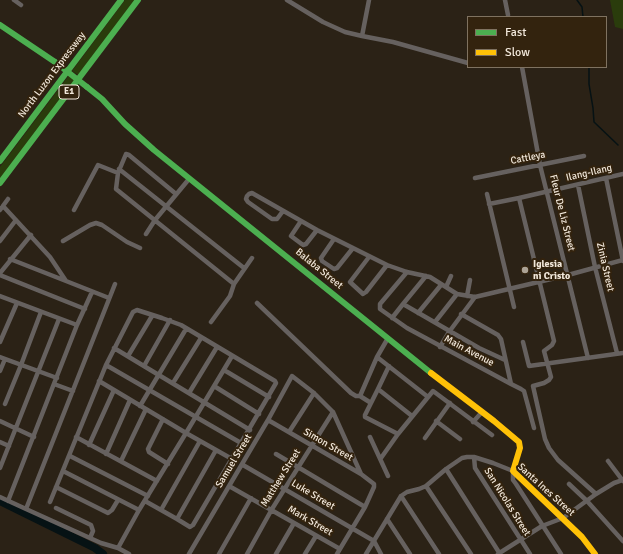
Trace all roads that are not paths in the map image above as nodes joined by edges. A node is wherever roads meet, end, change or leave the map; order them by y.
1 (14, 0) edge
2 (121, 0) edge
3 (138, 0) edge
4 (287, 0) edge
5 (369, 0) edge
6 (505, 0) edge
7 (21, 5) dead end
8 (510, 16) edge
9 (0, 26) edge
10 (362, 36) junction
11 (467, 63) edge
12 (522, 68) edge
13 (584, 156) dead end
14 (0, 161) edge
15 (540, 165) junction
16 (118, 171) junction
17 (623, 174) edge
18 (475, 178) dead end
19 (606, 178) junction
20 (189, 179) junction
21 (0, 183) edge
22 (578, 185) junction
23 (547, 191) junction
24 (176, 194) junction
25 (488, 194) dead end
26 (519, 198) junction
27 (8, 199) dead end
28 (489, 204) junction
29 (167, 206) junction
30 (1, 208) edge
31 (74, 210) dead end
32 (283, 211) junction
33 (16, 220) junction
34 (155, 220) junction
35 (301, 221) junction
36 (317, 230) junction
37 (146, 234) dead end
38 (31, 235) junction
39 (334, 239) junction
40 (0, 241) edge
41 (64, 241) dead end
42 (140, 248) dead end
43 (353, 248) junction
44 (369, 257) junction
45 (252, 258) dead end
46 (10, 259) junction
47 (623, 260) edge
48 (388, 265) junction
49 (595, 267) junction
50 (244, 268) junction
51 (407, 272) junction
52 (0, 274) edge
53 (426, 276) junction
54 (451, 276) dead end
55 (568, 276) junction
56 (470, 280) dead end
57 (66, 281) junction
58 (540, 282) junction
59 (115, 284) dead end
60 (234, 284) junction
61 (441, 285) junction
62 (446, 287) junction
63 (510, 289) junction
64 (92, 292) junction
65 (457, 294) junction
66 (0, 296) edge
67 (467, 296) junction
68 (475, 297) junction
69 (109, 298) junction
70 (17, 303) junction
71 (257, 303) dead end
72 (403, 304) junction
73 (514, 307) dead end
74 (85, 309) junction
75 (41, 312) junction
76 (418, 313) junction
77 (461, 314) junction
78 (152, 316) junction
79 (392, 318) junction
80 (59, 319) junction
81 (170, 320) junction
82 (211, 322) dead end
83 (435, 322) junction
84 (77, 325) junction
85 (2, 329) edge
86 (186, 329) junction
87 (449, 332) junction
88 (201, 338) junction
89 (388, 338) junction
90 (0, 342) edge
91 (523, 342) dead end
92 (440, 346) junction
93 (216, 347) junction
94 (114, 348) junction
95 (623, 352) edge
96 (617, 354) junction
97 (128, 356) junction
98 (232, 356) junction
99 (377, 357) junction
100 (2, 358) edge
101 (588, 358) junction
102 (505, 360) junction
103 (547, 364) junction
104 (21, 365) junction
105 (106, 365) junction
106 (144, 366) junction
107 (389, 366) junction
108 (224, 370) junction
109 (0, 371) edge
110 (39, 371) junction
111 (159, 375) junction
112 (57, 378) junction
113 (99, 381) junction
114 (173, 383) junction
115 (54, 384) junction
116 (511, 384) junction
117 (214, 386) junction
118 (378, 389) junction
119 (114, 390) junction
120 (150, 390) junction
121 (73, 391) junction
122 (189, 393) junction
123 (314, 393) junction
124 (360, 396) junction
125 (269, 397) junction
126 (428, 397) junction
127 (130, 400) junction
128 (204, 402) junction
129 (371, 403) junction
130 (450, 403) junction
131 (5, 404) dead end
132 (140, 406) junction
133 (146, 409) junction
134 (333, 412) junction
135 (482, 412) junction
136 (259, 414) junction
137 (412, 416) junction
138 (195, 417) junction
139 (163, 419) junction
140 (268, 420) junction
141 (0, 421) edge
142 (436, 421) junction
143 (473, 422) junction
144 (534, 428) dead end
145 (16, 429) junction
146 (250, 430) junction
147 (289, 432) junction
148 (186, 433) junction
149 (398, 434) junction
150 (492, 435) dead end
151 (34, 437) junction
152 (76, 437) junction
153 (370, 437) dead end
154 (425, 438) dead end
155 (460, 439) dead end
156 (200, 441) junction
157 (0, 442) edge
158 (241, 443) junction
159 (89, 445) junction
160 (8, 446) junction
161 (311, 446) junction
162 (216, 450) junction
163 (106, 454) junction
164 (276, 454) dead end
165 (70, 456) junction
166 (474, 457) junction
167 (381, 458) junction
168 (1, 459) edge
169 (232, 459) junction
170 (121, 461) junction
171 (608, 461) dead end
172 (168, 464) junction
173 (242, 465) junction
174 (299, 467) junction
175 (0, 468) edge
176 (446, 469) junction
177 (63, 471) junction
178 (513, 471) junction
179 (361, 474) junction
180 (388, 476) dead end
181 (623, 480) edge
182 (157, 481) junction
183 (569, 484) dead end
184 (56, 486) junction
185 (229, 486) junction
186 (426, 486) junction
187 (285, 489) junction
188 (596, 494) junction
189 (401, 496) junction
190 (0, 497) edge
191 (147, 498) junction
192 (251, 498) junction
193 (118, 500) junction
194 (587, 500) junction
195 (8, 501) junction
196 (50, 502) dead end
197 (365, 507) junction
198 (56, 508) dead end
199 (26, 509) junction
200 (272, 509) junction
201 (139, 510) junction
202 (161, 510) junction
203 (563, 518) junction
204 (177, 519) junction
205 (387, 519) junction
206 (294, 523) junction
207 (542, 526) junction
208 (351, 528) junction
209 (316, 536) junction
210 (90, 538) junction
211 (520, 539) junction
212 (374, 541) junction
213 (623, 541) edge
214 (118, 548) junction
215 (340, 549) junction
216 (129, 554) edge
217 (189, 554) edge
218 (219, 554) edge
219 (248, 554) edge
220 (276, 554) edge
221 (305, 554) edge
222 (337, 554) edge
223 (366, 554) edge
224 (381, 554) edge
225 (410, 554) edge
226 (439, 554) edge
227 (471, 554) edge
228 (499, 554) edge
229 (530, 554) edge
230 (561, 554) edge
231 (594, 554) edge

1 - 7 street
2 - 14 main road, North Luzon Expressway / E1
3 - 21 main road, E1
4 - 10 street
5 - 10 street
6 - 8 street
9 - 20 main road, Balaba Street, bridge
10 - 11 street
12 - 15 street, Fleur De Liz Street
13 - 15 street, Cattleya
15 - 18 street, Cattleya
15 - 23 street, Fleur De Liz Street
16 - 24 street
16 - 29 street
16 - 31 street
16 - 34 street
17 - 19 street, Ilang-Ilang
19 - 22 street, Ilang-Ilang
19 - 47 street
20 - 24 street
20 - 89 main road, Balaba Street
22 - 23 street, Ilang-Ilang
22 - 49 street, Zinia Street
23 - 26 street, Ilang-Ilang
23 - 55 street, Fleur De Liz Street
24 - 29 street
25 - 28 street
26 - 28 street, Ilang-Ilang
26 - 58 street
27 - 30 street
28 - 63 street
29 - 34 street
29 - 50 street
30 - 33 street
32 - 32 street
32 - 35 street
33 - 38 street
33 - 40 street
34 - 37 street
34 - 60 street
35 - 36 street
35 - 36 street
36 - 39 street
38 - 46 street
38 - 57 street
39 - 43 street
39 - 43 street
41 - 42 street
43 - 44 street
44 - 48 street
44 - 48 street
45 - 50 street
46 - 52 street
46 - 57 street
47 - 49 street
48 - 51 street
49 - 55 street
49 - 96 street, Zinia Street
50 - 60 street
51 - 53 street
51 - 79 street, Main Avenue
52 - 74 street
53 - 61 street
53 - 72 street
54 - 62 street
55 - 58 street
55 - 101 street, Fleur De Liz Street
56 - 67 street
57 - 64 street
58 - 63 street
58 - 103 street
59 - 69 street
60 - 82 street
61 - 62 street
61 - 76 street
62 - 65 street
63 - 68 street
63 - 73 street
64 - 69 street
64 - 74 street
65 - 67 street
65 - 83 street
66 - 70 street
67 - 68 street
68 - 77 street
69 - 121 street
70 - 75 street
70 - 85 street
71 - 124 street
72 - 76 street
72 - 79 street
74 - 84 street
75 - 80 street
75 - 104 street
76 - 83 street
77 - 87 street
77 - 102 street, Main Avenue
78 - 81 street
78 - 94 street
78 - 97 street
79 - 92 street, Main Avenue
80 - 84 street
80 - 110 street
81 - 86 street
81 - 106 street
83 - 87 street
84 - 112 street
85 - 90 street
86 - 88 street
86 - 111 street
87 - 92 street
87 - 102 street
88 - 93 street
88 - 114 street
89 - 99 street
89 - 135 main road, Balaba Street
91 - 103 street
92 - 116 street, Main Avenue
93 - 98 street
93 - 122 street
94 - 97 street
94 - 105 street
95 - 96 street
96 - 101 street
97 - 106 street
98 - 108 street
98 - 125 street
99 - 107 street
99 - 124 street
100 - 104 street
100 - 109 street
101 - 103 street
102 - 116 street, Main Avenue
103 - 188 street
104 - 110 street
104 - 131 street
105 - 113 street
105 - 120 street
106 - 111 street
107 - 118 street
107 - 126 street
108 - 117 street
108 - 125 street
110 - 112 street
110 - 145 street
111 - 114 street
111 - 120 street
112 - 115 street
113 - 119 street
113 - 152 street
114 - 122 street
115 - 121 street
115 - 151 street
116 - 144 street
117 - 128 street
117 - 136 street
118 - 129 street
118 - 137 street
119 - 127 street
119 - 159 street
120 - 132 street
120 - 138 street
121 - 199 street
122 - 128 street
123 - 134 street
123 - 140 street, Samuel Street
123 - 147 street
124 - 129 street
125 - 136 street
126 - 130 street
126 - 137 street
127 - 132 street
127 - 163 street
128 - 138 street
128 - 146 street
129 - 149 street
130 - 142 street
130 - 143 street
132 - 133 street
133 - 139 street
133 - 170 street
134 - 161 street, Matthew Street
134 - 179 street
135 - 143 street
135 - 178 main road, Balaba Street
136 - 146 street
137 - 149 street
138 - 148 street
138 - 158 street
139 - 148 street
139 - 172 street
140 - 147 street, Simon Street
140 - 173 street, Samuel Street
141 - 145 street
142 - 154 street
142 - 155 street
143 - 150 street
145 - 151 street
145 - 160 street
146 - 158 street
147 - 161 street, Simon Street
148 - 156 street
148 - 172 street
149 - 167 street
151 - 195 street
152 - 159 street
152 - 165 street
153 - 167 street
156 - 162 street
156 - 202 street
157 - 160 street
158 - 169 street
159 - 163 street
160 - 168 street
161 - 174 street, Matthew Street
161 - 179 street, Simon Street
162 - 169 street
162 - 204 street
163 - 170 street
164 - 174 street
165 - 177 street
165 - 191 street
166 - 176 street
166 - 178 street, Santa Ines Street
166 - 211 street, San Nicolas Street
167 - 180 street
168 - 175 street
169 - 204 street
170 - 182 street
171 - 181 street
172 - 182 street
173 - 185 street, Samuel Street
173 - 187 street, Luke Street
174 - 187 street, Matthew Street
174 - 197 street
176 - 186 street
176 - 228 street
177 - 184 street
177 - 193 street
178 - 203 main road, Santa Ines Street
178 - 207 street
179 - 197 street, Simon Street
181 - 188 street
182 - 191 street
183 - 194 street
184 - 193 street
184 - 196 street
185 - 192 street, Mark Street
185 - 217 street, Samuel Street
186 - 189 street
186 - 227 street
187 - 200 street, Matthew Street
187 - 208 street, Luke Street
188 - 194 street
189 - 205 street
189 - 226 street
190 - 195 street
191 - 201 street
191 - 202 street
192 - 200 street, Mark Street
192 - 218 street
193 - 201 street
194 - 203 street
194 - 213 street
195 - 199 street
197 - 208 street
198 - 210 street
199 - 210 street
200 - 206 street, Mark Street
200 - 219 street, Matthew Street
201 - 214 street
202 - 204 street
203 - 207 street
203 - 231 main road, Santa Ines Street
205 - 212 street
205 - 225 street
206 - 209 street, Mark Street
206 - 220 street
207 - 211 street
207 - 230 street
208 - 212 street, Luke Street
208 - 215 street
209 - 215 street, Mark Street
209 - 221 street
210 - 214 street
211 - 228 street
211 - 229 street, San Nicolas Street
212 - 223 street
212 - 224 street
214 - 216 street
215 - 222 street

